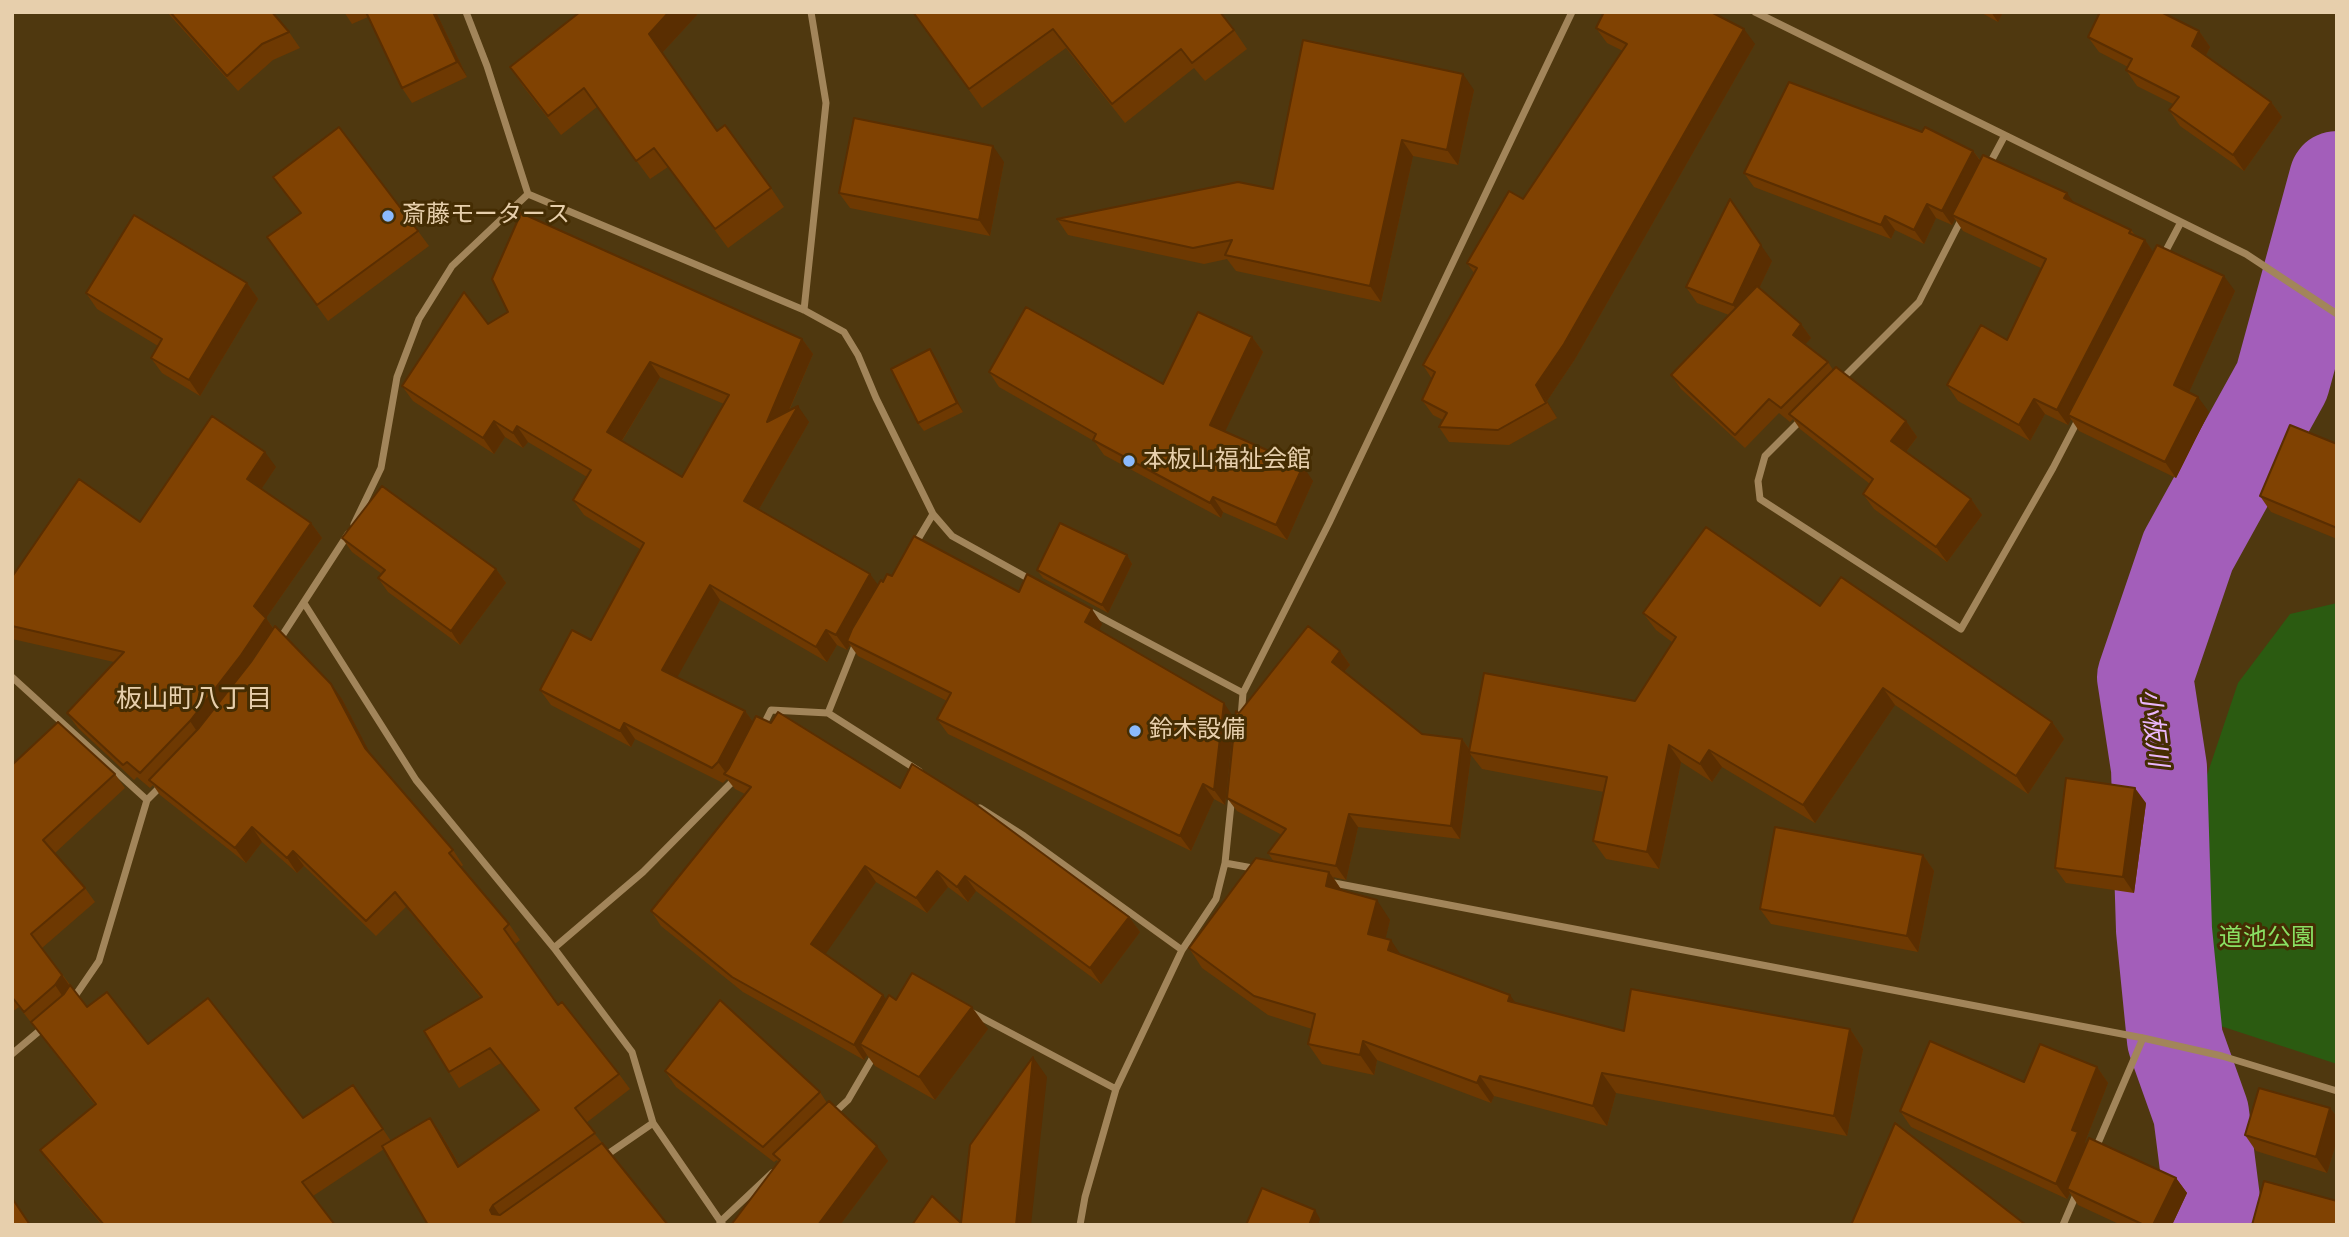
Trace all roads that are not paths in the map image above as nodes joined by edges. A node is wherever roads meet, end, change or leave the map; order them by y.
1 (466, 12) edge
2 (811, 12) edge
3 (1572, 12) edge
4 (1755, 12) edge
5 (2005, 135) junction
6 (1987, 171) edge
7 (528, 194) junction
8 (1968, 206) edge
9 (2181, 222) junction
10 (2155, 271) edge
11 (804, 310) junction
12 (2337, 314) edge
13 (1832, 389) edge
14 (2085, 406) edge
15 (1803, 418) edge
16 (933, 514) junction
17 (912, 548) edge
18 (1040, 585) edge
19 (304, 603) junction
20 (1076, 604) edge
21 (864, 629) edge
22 (270, 653) edge
23 (12, 677) edge
24 (1243, 693) junction
25 (828, 713) junction
26 (1239, 732) edge
27 (759, 734) edge
28 (740, 769) edge
29 (932, 778) edge
30 (167, 780) edge
31 (1233, 784) edge
32 (147, 800) junction
33 (967, 800) edge
34 (1225, 863) junction
35 (1266, 870) edge
36 (1321, 881) edge
37 (554, 948) junction
38 (1182, 950) junction
39 (70, 1003) edge
40 (964, 1008) edge
41 (52, 1020) edge
42 (2143, 1038) junction
43 (883, 1041) edge
44 (12, 1054) edge
45 (1116, 1089) junction
46 (2337, 1091) edge
47 (828, 1118) edge
48 (653, 1123) junction
49 (597, 1162) edge
50 (2090, 1162) edge
51 (779, 1166) edge
52 (2080, 1187) edge
53 (722, 1224) edge
54 (1080, 1225) edge
55 (2063, 1225) edge

1 - 7 street
2 - 11 street
3 - 24 street
4 - 5 street
5 - 6 street
5 - 9 street
7 - 11 street
7 - 19 street
8 - 13 street
9 - 10 street
9 - 12 street
11 - 16 street
14 - 15 street
16 - 17 street
16 - 18 street
19 - 22 street
19 - 37 street
20 - 24 street
21 - 25 street
23 - 32 street
24 - 26 street
25 - 27 street
25 - 29 street
28 - 37 street
30 - 32 street
31 - 34 street
32 - 39 street
33 - 38 street
34 - 35 street
34 - 38 street
36 - 42 street
37 - 48 street
38 - 45 street
40 - 45 street
41 - 44 street
42 - 46 street
42 - 50 street
43 - 47 street
45 - 54 street
48 - 49 street
48 - 53 street
51 - 53 street
52 - 55 street

